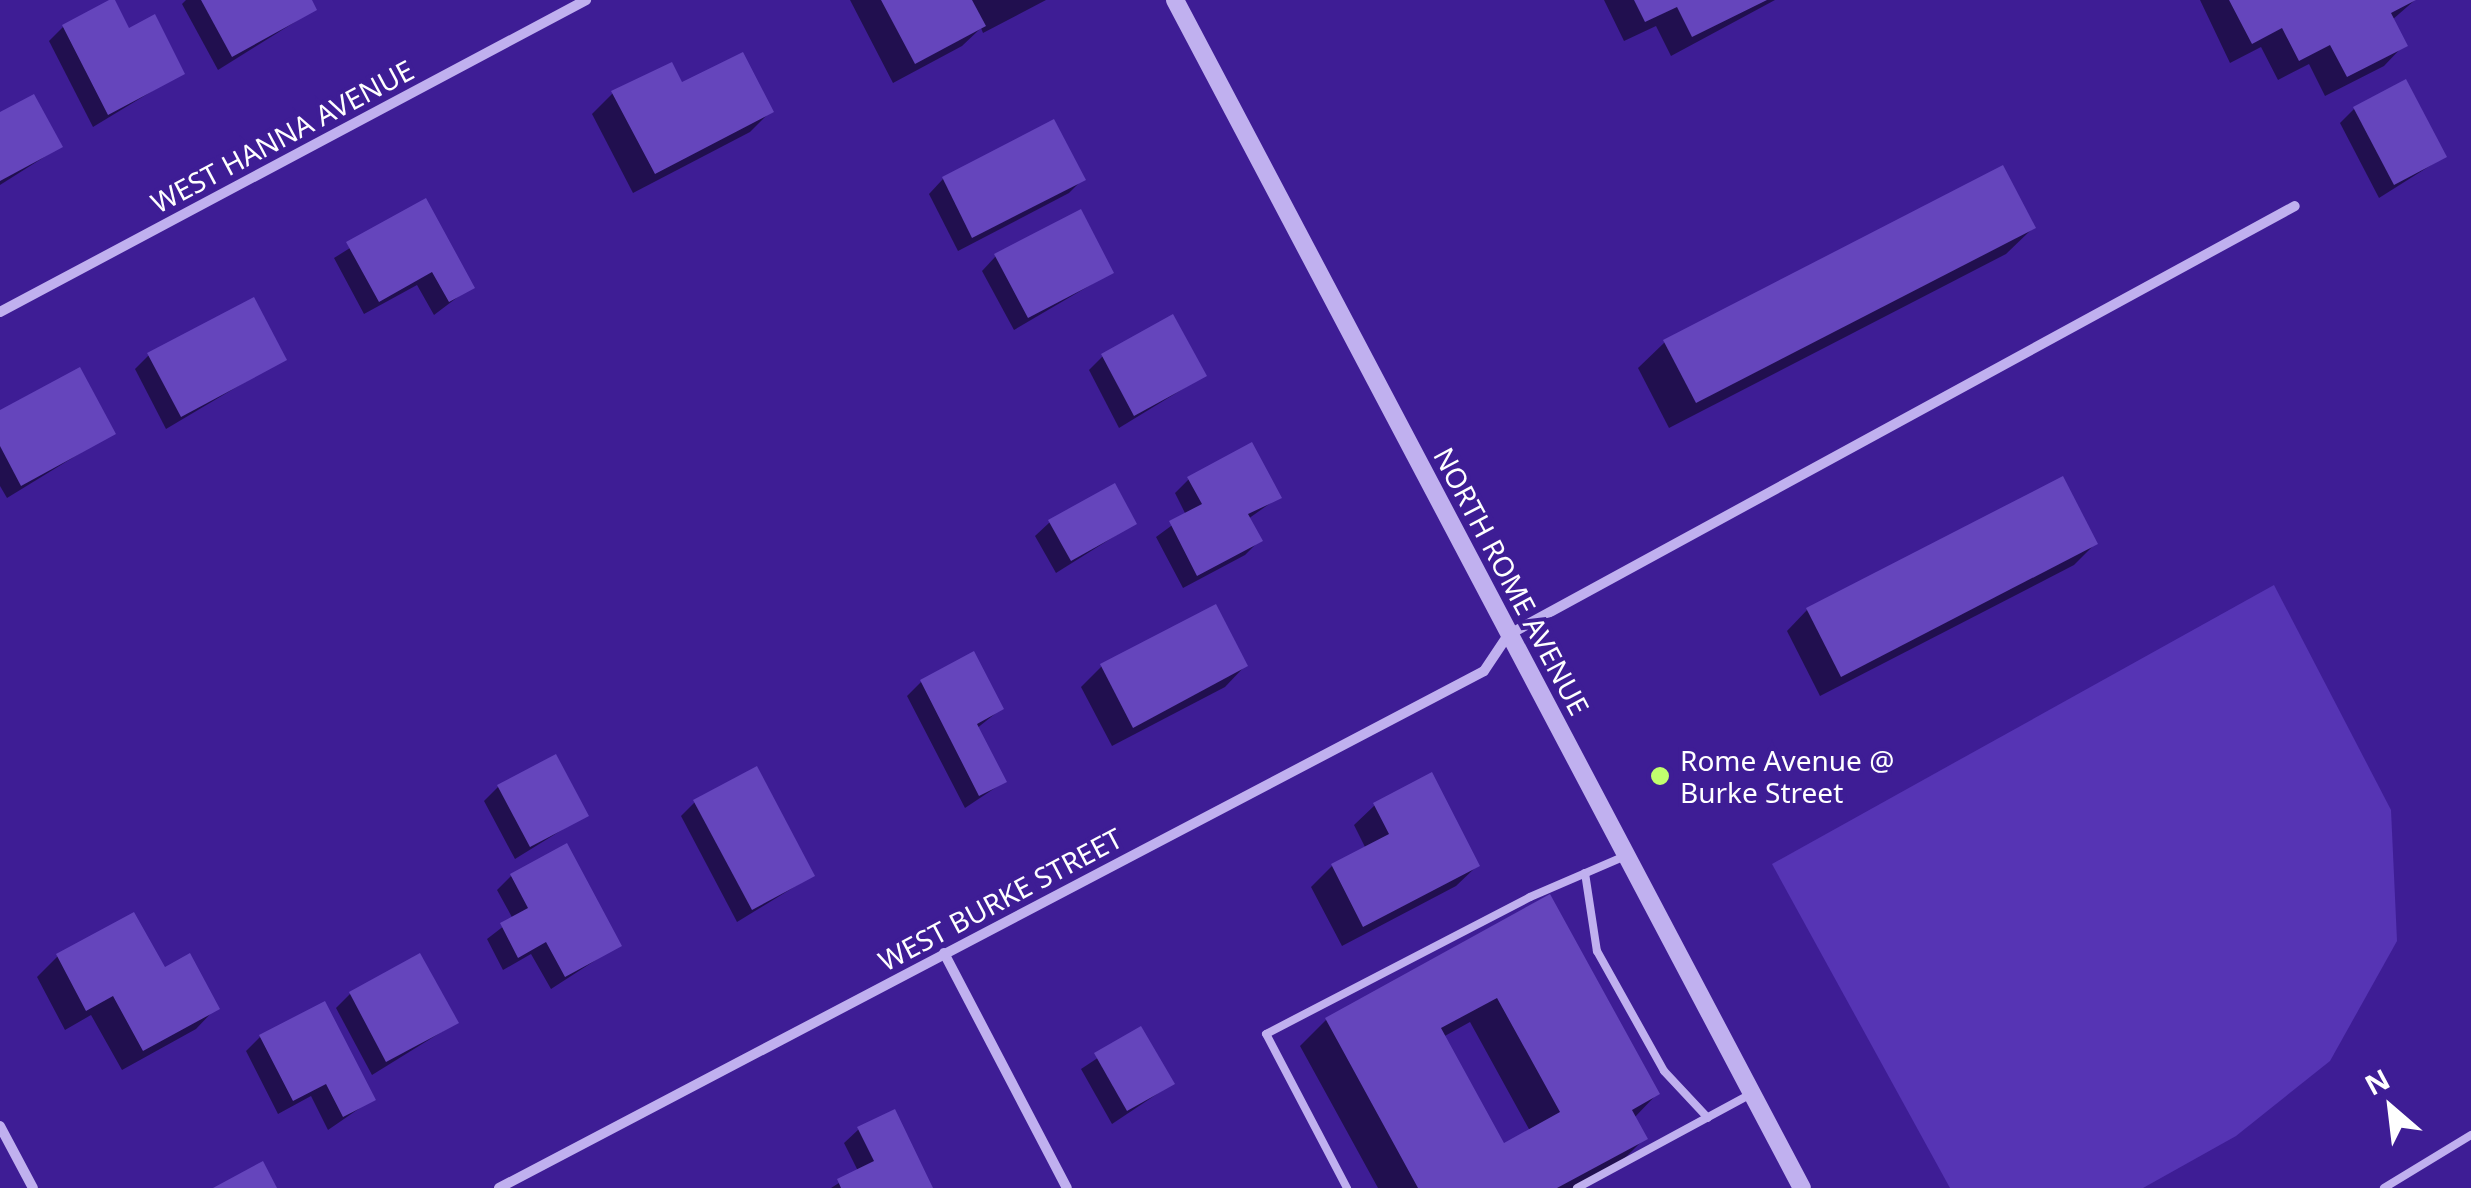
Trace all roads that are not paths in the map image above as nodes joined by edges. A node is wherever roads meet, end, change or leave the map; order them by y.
1 (586, 0) edge
2 (1175, 0) edge
3 (2295, 206) dead end
4 (0, 312) edge
5 (1508, 635) junction
6 (1627, 854) junction
7 (1585, 874) junction
8 (944, 954) junction
9 (1752, 1093) junction
10 (1708, 1118) junction
11 (0, 1126) edge
12 (2471, 1135) edge
13 (33, 1188) edge
14 (500, 1188) edge
15 (1067, 1188) edge
16 (1348, 1188) edge
17 (1577, 1188) edge
18 (1802, 1188) edge
19 (2384, 1188) edge

1 - 4 street, WEST HANNA AVENUE
2 - 5 street, NORTH ROME AVENUE
3 - 5 street
5 - 6 street, NORTH ROME AVENUE
5 - 8 street, WEST BURKE STREET
6 - 7 lane
6 - 9 street, NORTH ROME AVENUE
7 - 10 lane
7 - 16 lane
8 - 14 street, WEST BURKE STREET
8 - 15 street
9 - 10 lane
9 - 18 street, NORTH ROME AVENUE
10 - 17 lane
11 - 13 street
12 - 19 lane

